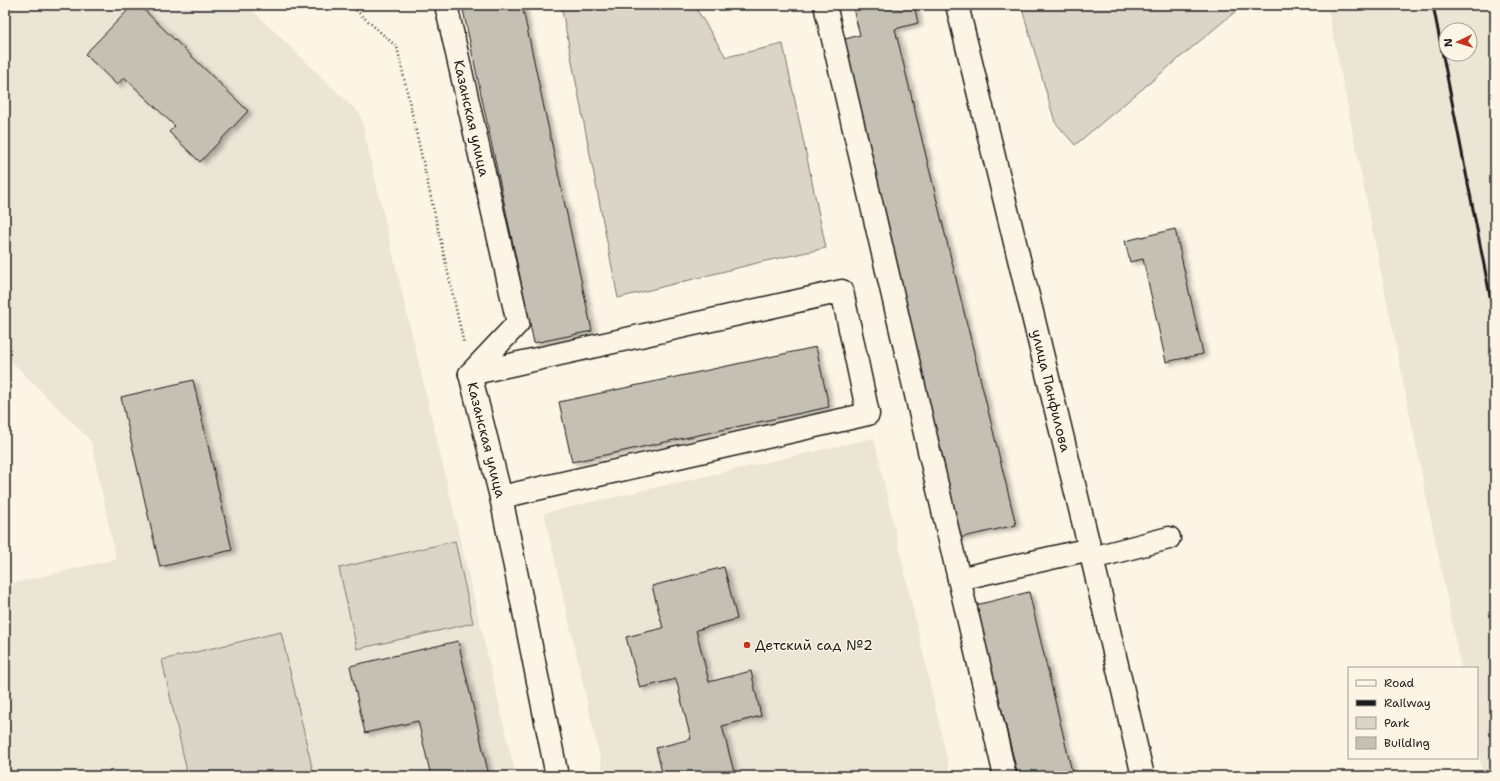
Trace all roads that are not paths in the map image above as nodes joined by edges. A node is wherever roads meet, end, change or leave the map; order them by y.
1 (446, 5) edge
2 (825, 5) edge
3 (957, 5) edge
4 (470, 374) junction
5 (501, 497) junction
6 (1170, 538) dead end
7 (1091, 553) junction
8 (959, 580) junction
9 (557, 776) edge
10 (1005, 776) edge
11 (1143, 776) edge

1 - 4 street, Казанская улица
2 - 8 street
3 - 7 street, улица Панфилова
4 - 5 street, Казанская улица
4 - 5 street
5 - 9 street, Казанская улица
6 - 7 street
7 - 8 street
7 - 11 street, улица Панфилова
8 - 10 street

